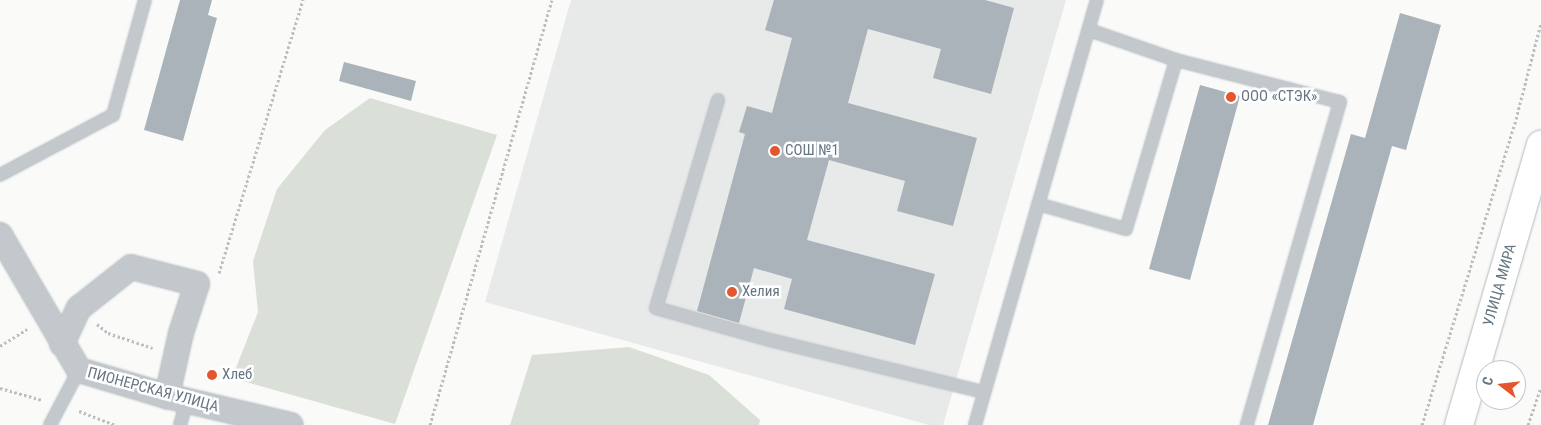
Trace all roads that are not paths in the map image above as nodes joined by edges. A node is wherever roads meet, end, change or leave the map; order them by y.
1 (145, 0) edge
2 (1097, 0) edge
3 (1089, 30) junction
4 (1176, 60) junction
5 (718, 100) dead end
6 (1541, 145) edge
7 (0, 175) edge
8 (1038, 204) junction
9 (0, 235) edge
10 (62, 344) junction
11 (79, 370) junction
12 (984, 392) junction
13 (177, 398) junction
14 (50, 425) edge
15 (180, 425) edge
16 (291, 425) edge
17 (974, 425) edge
18 (1246, 425) edge
19 (1459, 425) edge

1 - 7 lane
2 - 3 lane
3 - 4 lane
3 - 8 lane
4 - 8 lane
4 - 18 lane
5 - 12 lane
6 - 19 main road, УЛИЦА МИРА
8 - 12 lane
9 - 10 street, ПИОНЕРСКАЯ УЛИЦА
10 - 11 street, ПИОНЕРСКАЯ УЛИЦА
10 - 13 street
11 - 13 street, ПИОНЕРСКАЯ УЛИЦА
11 - 14 lane
12 - 17 lane
13 - 15 lane
13 - 16 street, ПИОНЕРСКАЯ УЛИЦА

